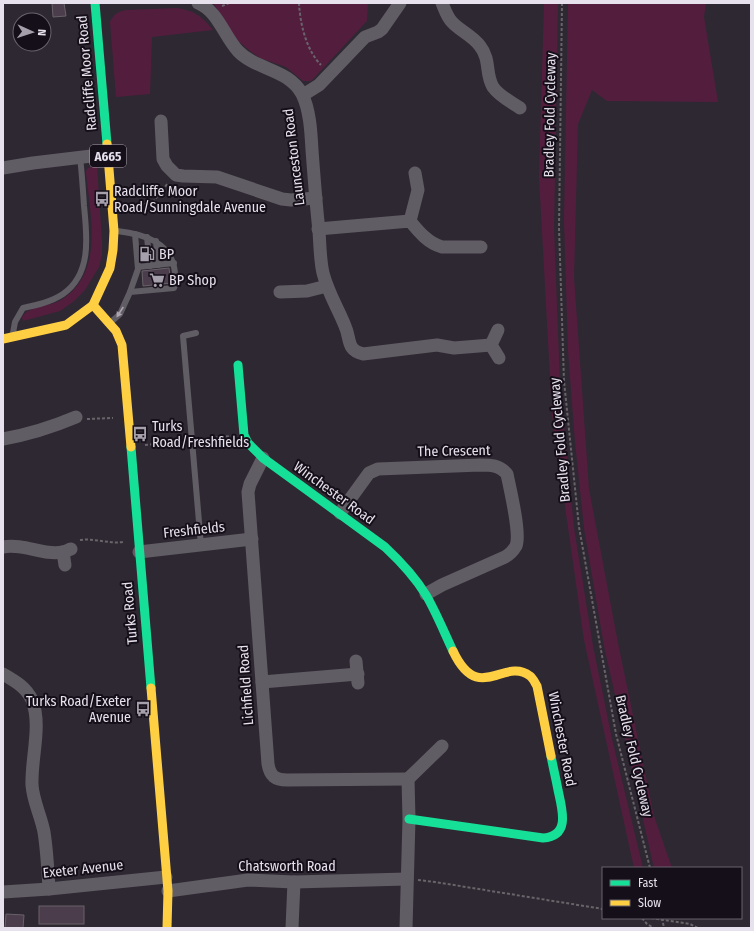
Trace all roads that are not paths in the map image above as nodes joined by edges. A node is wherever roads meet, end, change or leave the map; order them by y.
1 (99, 3) edge
2 (198, 3) edge
3 (400, 3) edge
4 (442, 3) edge
5 (303, 95) junction
6 (520, 108) dead end
7 (161, 121) dead end
8 (108, 154) junction
9 (80, 157) junction
10 (3, 168) edge
11 (413, 171) dead end
12 (316, 198) junction
13 (410, 221) junction
14 (318, 228) junction
15 (114, 231) junction
16 (135, 234) junction
17 (147, 237) junction
18 (156, 241) junction
19 (481, 247) dead end
20 (174, 263) junction
21 (158, 265) junction
22 (150, 266) junction
23 (138, 267) junction
24 (327, 286) junction
25 (130, 292) junction
26 (279, 292) dead end
27 (93, 305) junction
28 (110, 324) junction
29 (498, 330) dead end
30 (196, 333) dead end
31 (8, 338) edge
32 (491, 345) junction
33 (500, 358) dead end
34 (238, 365) dead end
35 (76, 417) road end
36 (3, 439) edge
37 (263, 458) junction
38 (340, 513) junction
39 (252, 539) junction
40 (201, 545) junction
41 (138, 546) junction
42 (3, 547) edge
43 (66, 555) road end
44 (426, 594) junction
45 (356, 661) dead end
46 (3, 674) edge
47 (262, 682) junction
48 (442, 746) dead end
49 (408, 779) junction
50 (409, 820) junction
51 (166, 877) junction
52 (407, 880) junction
53 (294, 882) junction
54 (50, 889) junction
55 (168, 891) junction
56 (3, 892) edge
57 (167, 928) edge
58 (292, 928) edge
59 (406, 928) edge

1 - 8 street, Radcliffe Moor Road / A665
2 - 5 street, Launceston Road
3 - 5 street
4 - 6 street
5 - 12 street, Launceston Road
7 - 12 street
8 - 9 street
8 - 15 street, Radcliffe Moor Road / A665
9 - 10 street
9 - 31 lane
11 - 13 street
12 - 14 street, Launceston Road
13 - 14 street
13 - 19 street
14 - 24 street, Launceston Road
15 - 16 lane
15 - 27 street, Radcliffe Moor Road / A665
16 - 17 lane
16 - 23 lane
17 - 18 lane
17 - 22 lane
18 - 20 lane
18 - 21 lane
20 - 21 lane
20 - 25 lane
21 - 22 lane
22 - 23 lane
23 - 25 lane
24 - 26 street
24 - 32 street, Launceston Road
25 -> 28 lane
27 - 28 street, Turks Road
27 - 31 street, A665
28 - 41 street, Turks Road
29 - 32 street
30 - 40 lane
32 - 33 street
34 - 37 street, Winchester Road
35 - 36 street
37 - 38 street, Winchester Road
37 - 39 street, Lichfield Road
38 - 44 street, Winchester Road
38 - 44 street, The Crescent
39 - 40 street, Freshfields
39 - 47 street, Lichfield Road
40 - 41 street, Freshfields
41 - 51 street, Turks Road
42 - 43 street
44 - 50 street, Winchester Road
45 - 47 street
46 - 54 street
47 - 49 street, Lichfield Road
48 - 49 street
49 - 50 street
50 - 52 street
51 - 54 street, Exeter Avenue
51 - 55 street, Turks Road
52 - 53 street, Chatsworth Road
52 - 59 street
53 - 55 street, Chatsworth Road
53 - 58 street
54 - 56 street, Exeter Avenue
55 - 57 street, Turks Road

